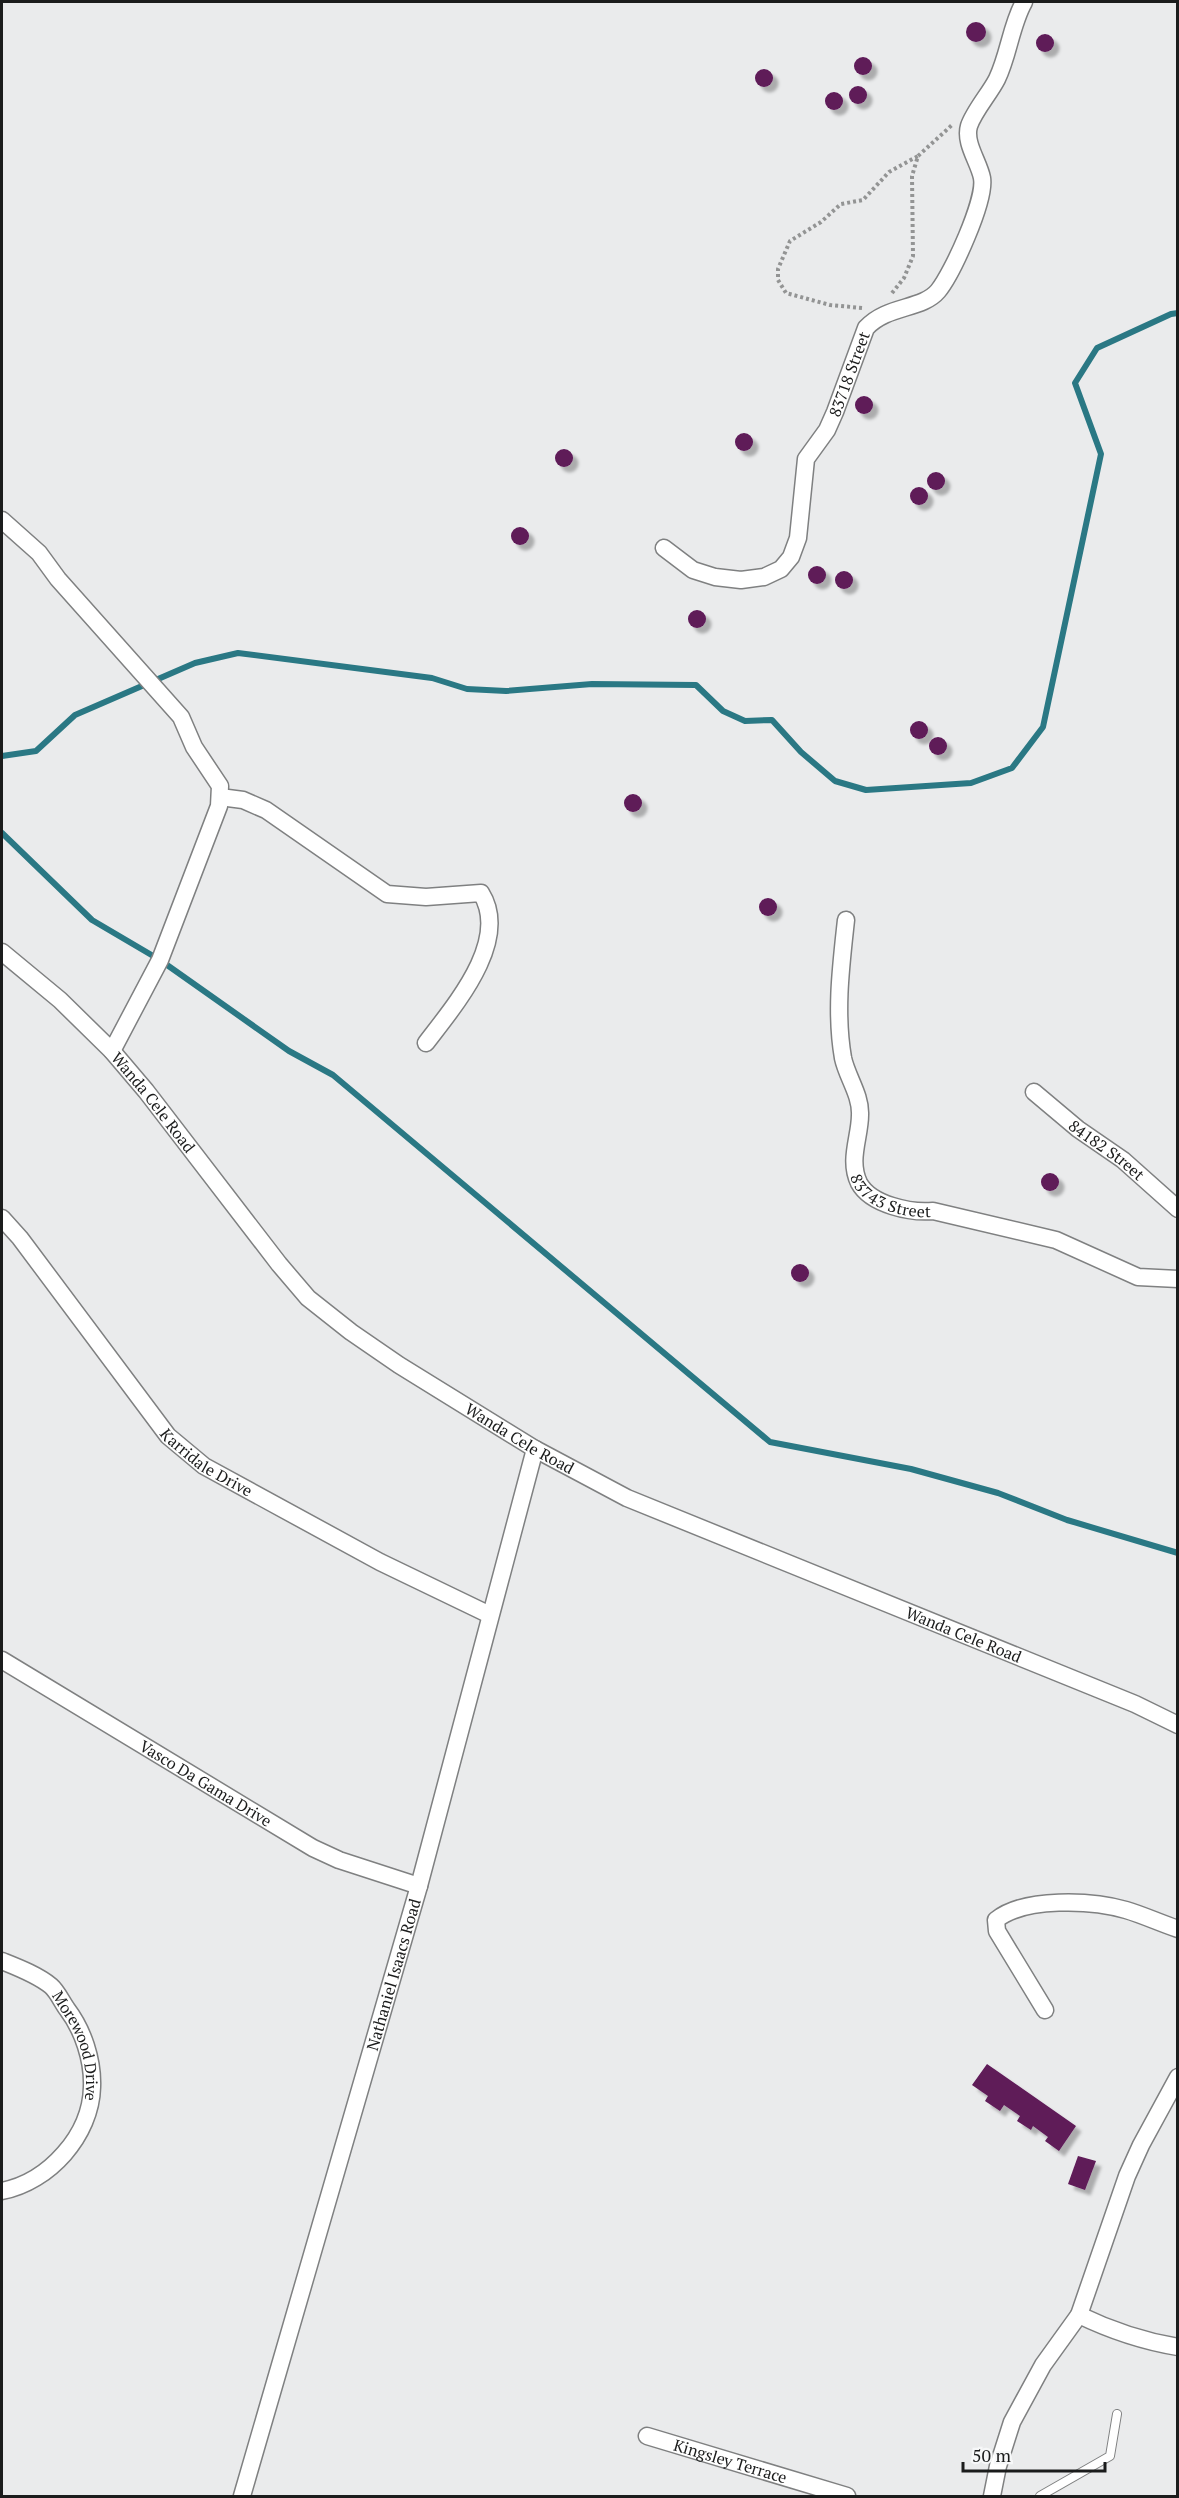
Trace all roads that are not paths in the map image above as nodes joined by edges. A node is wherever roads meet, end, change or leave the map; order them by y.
1 (1024, 2) edge
2 (2, 520) edge
3 (664, 548) dead end
4 (220, 797) junction
5 (846, 920) dead end
6 (2, 952) edge
7 (426, 1043) dead end
8 (112, 1052) junction
9 (1034, 1092) dead end
10 (1178, 1209) edge
11 (2, 1218) edge
12 (1178, 1279) edge
13 (536, 1449) junction
14 (490, 1615) junction
15 (2, 1660) edge
16 (1178, 1725) edge
17 (419, 1886) junction
18 (1178, 1929) edge
19 (2, 1961) edge
20 (1045, 2010) dead end
21 (1178, 2077) edge
22 (2, 2191) edge
23 (1079, 2315) junction
24 (1178, 2347) edge
25 (1117, 2414) dead end
26 (647, 2436) dead end
27 (242, 2496) edge
28 (847, 2496) edge
29 (992, 2496) edge
30 (1040, 2496) edge

1 - 3 street, 83718 Street
2 - 4 street
4 - 7 street
4 - 8 street
5 - 12 street, 83743 Street
6 - 8 street, Wanda Cele Road
8 - 13 street, Wanda Cele Road
9 - 10 street, 84182 Street
11 - 14 street, Karridale Drive
13 - 14 street, Nathaniel Isaacs Road
13 - 16 street, Wanda Cele Road
14 - 17 street, Nathaniel Isaacs Road
15 - 17 street, Vasco Da Gama Drive
17 - 27 street, Nathaniel Isaacs Road
18 - 20 street
19 - 22 street, Morewood Drive
21 - 23 street
23 - 24 street
23 - 29 street
25 - 30 lane
26 - 28 street, Kingsley Terrace

